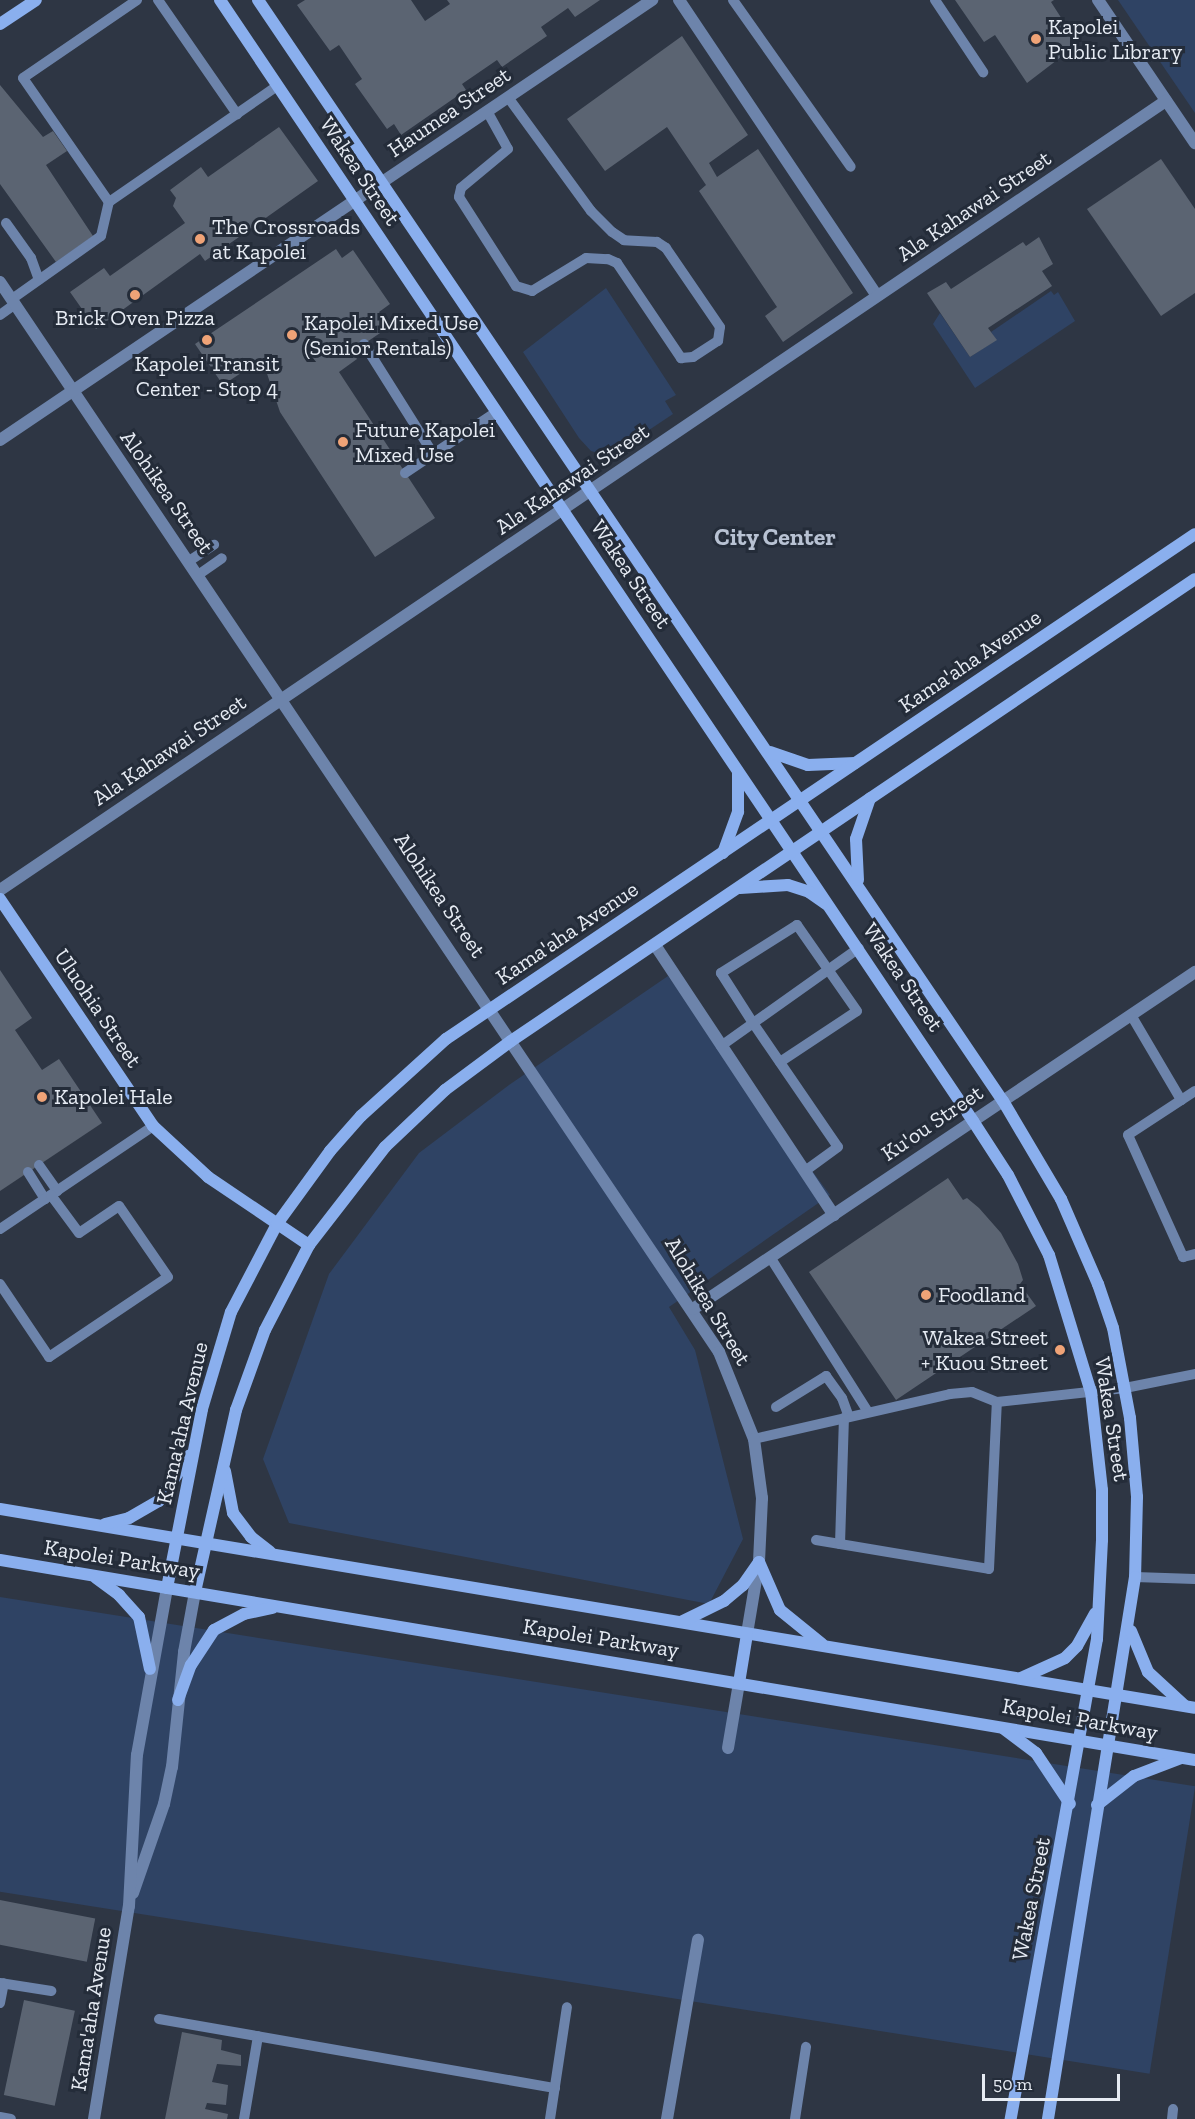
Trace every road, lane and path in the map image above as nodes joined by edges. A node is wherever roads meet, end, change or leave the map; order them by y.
1 (36, 0) edge
2 (137, 0) edge
3 (158, 0) edge
4 (220, 0) edge
5 (258, 0) edge
6 (652, 0) edge
7 (679, 0) edge
8 (733, 0) edge
9 (935, 0) edge
10 (1098, 0) edge
11 (0, 24) edge
12 (983, 72) dead end
13 (277, 86) junction
14 (508, 97) junction
15 (1166, 101) junction
16 (488, 111) junction
17 (237, 114) junction
18 (1195, 143) edge
19 (851, 167) dead end
20 (384, 181) junction
21 (355, 201) junction
22 (109, 202) junction
23 (6, 223) dead end
24 (39, 280) junction
25 (0, 282) edge
26 (877, 296) junction
27 (14, 302) junction
28 (0, 315) edge
29 (364, 344) dead end
30 (72, 391) junction
31 (496, 412) junction
32 (0, 440) edge
33 (434, 455) junction
34 (405, 473) dead end
35 (593, 491) junction
36 (563, 510) junction
37 (1195, 534) edge
38 (214, 545) dead end
39 (222, 558) dead end
40 (189, 561) junction
41 (198, 575) junction
42 (1195, 579) edge
43 (282, 699) junction
44 (769, 751) junction
45 (859, 762) junction
46 (738, 770) junction
47 (870, 798) junction
48 (802, 800) junction
49 (772, 821) junction
50 (823, 830) junction
51 (793, 850) junction
52 (722, 855) junction
53 (859, 884) junction
54 (736, 889) junction
55 (0, 890) edge
56 (0, 899) edge
57 (834, 910) junction
58 (655, 945) junction
59 (859, 948) junction
60 (828, 970) junction
61 (1195, 972) edge
62 (491, 1009) junction
63 (1131, 1015) junction
64 (753, 1023) junction
65 (512, 1041) junction
66 (721, 1046) junction
67 (780, 1062) junction
68 (1195, 1091) edge
69 (1181, 1100) junction
70 (1003, 1101) junction
71 (974, 1121) junction
72 (153, 1126) junction
73 (39, 1165) dead end
74 (805, 1171) junction
75 (28, 1172) dead end
76 (51, 1195) junction
77 (834, 1215) junction
78 (277, 1224) junction
79 (0, 1229) edge
80 (309, 1245) junction
81 (1195, 1254) edge
82 (770, 1257) junction
83 (0, 1284) edge
84 (693, 1309) junction
85 (1195, 1374) edge
86 (1125, 1388) junction
87 (1091, 1392) junction
88 (997, 1402) junction
89 (776, 1407) dead end
90 (868, 1412) junction
91 (847, 1418) junction
92 (754, 1439) junction
93 (193, 1449) junction
94 (224, 1460) junction
95 (0, 1509) edge
96 (99, 1525) junction
97 (178, 1538) junction
98 (816, 1540) dead end
99 (205, 1543) junction
100 (840, 1544) junction
101 (273, 1554) junction
102 (0, 1560) edge
103 (759, 1562) junction
104 (92, 1575) junction
105 (1136, 1577) junction
106 (1195, 1579) edge
107 (167, 1588) junction
108 (195, 1593) junction
109 (278, 1606) junction
110 (1097, 1608) junction
111 (680, 1622) junction
112 (1130, 1627) junction
113 (747, 1634) junction
114 (825, 1646) junction
115 (150, 1668) junction
116 (1020, 1679) junction
117 (739, 1683) junction
118 (1088, 1690) junction
119 (1118, 1695) junction
120 (178, 1700) junction
121 (1190, 1707) edge
122 (1000, 1727) junction
123 (1080, 1740) junction
124 (1108, 1745) junction
125 (728, 1748) dead end
126 (1189, 1759) edge
127 (1069, 1807) junction
128 (1096, 1809) junction
129 (129, 1906) junction
130 (698, 1940) dead end
131 (2, 1983) edge
132 (51, 1991) dead end
133 (0, 2003) edge
134 (567, 2007) dead end
135 (159, 2019) dead end
136 (258, 2036) junction
137 (806, 2047) dead end
138 (555, 2088) junction
139 (0, 2117) edge
140 (10, 2119) edge
141 (94, 2119) edge
142 (244, 2119) edge
143 (550, 2119) edge
144 (667, 2119) edge
145 (795, 2119) edge
146 (1011, 2119) edge
147 (1048, 2119) edge

1 - 11 street
2 - 22 lane
3 - 17 lane
4 - 13 street, Wakea Street
5 - 20 street, Wakea Street
6 - 14 street, Haumea Street
7 - 26 street
8 - 19 lane
9 - 12 lane
10 - 15 street
13 - 17 lane
13 - 21 street, Wakea Street
14 - 16 street, Haumea Street
14 - 16 lane
15 - 18 street
15 - 26 street, Ala Kahawai Street
16 - 20 street, Haumea Street
17 - 22 lane
20 - 21 street, Haumea Street
20 - 35 street, Wakea Street
21 - 30 street, Haumea Street
21 - 31 street, Wakea Street
22 - 24 lane
23 - 24 lane
24 - 27 lane
25 - 27 street, Alohikea Street
26 - 35 street, Ala Kahawai Street
27 - 28 lane
27 - 30 street, Alohikea Street
29 - 33 lane
30 - 32 street, Haumea Street
30 - 40 street, Alohikea Street
31 - 33 lane
31 - 36 street, Wakea Street
33 - 34 lane
35 - 36 street, Ala Kahawai Street
35 - 44 street, Wakea Street
36 - 43 street, Ala Kahawai Street
36 - 46 street, Wakea Street
37 - 45 street, Kama'aha Avenue
38 - 40 lane
39 - 41 lane
40 - 41 street, Alohikea Street
41 - 43 street, Alohikea Street
42 - 47 street
43 - 55 street, Ala Kahawai Street
43 - 62 street, Alohikea Street
44 - 45 street
44 - 48 street, Wakea Street
45 - 48 street, Kama'aha Avenue
46 - 49 street, Wakea Street
46 - 52 street
47 - 50 street
47 - 53 street
48 - 49 street, Kama'aha Avenue
48 - 50 street, Wakea Street
49 - 51 street, Wakea Street
49 - 52 street, Kama'aha Avenue
50 - 51 street
50 - 53 street, Wakea Street
51 - 54 street
51 - 57 street, Wakea Street
52 - 62 street, Kama'aha Avenue
53 - 70 street, Wakea Street
54 - 57 street
54 - 58 street
56 - 72 street, Uluohia Street
57 - 59 street, Wakea Street
58 - 65 street
58 - 66 street
59 - 60 lane
59 - 71 street, Wakea Street
60 - 64 lane
60 - 64 lane
60 - 67 lane
61 - 63 street, Ku'ou Street
62 - 65 street, Alohikea Street
62 - 78 street, Kama'aha Avenue
63 - 69 lane
63 - 70 street, Ku'ou Street
64 - 66 lane
64 - 67 lane
65 - 80 street
65 - 84 street, Alohikea Street
66 - 74 street
67 - 74 lane
68 - 69 lane
69 - 81 lane
70 - 71 street, Ku'ou Street
70 - 86 street, Wakea Street
71 - 77 street, Ku'ou Street
71 - 87 street, Wakea Street
72 - 76 lane
72 - 78 street, Uluohia Street
73 - 76 lane
74 - 77 street
75 - 76 lane
76 - 79 lane
76 - 83 lane
77 - 82 street, Ku'ou Street
78 - 80 street, Uluohia Street
78 - 93 street, Kama'aha Avenue
80 - 94 street
82 - 84 street, Ku'ou Street
82 - 90 lane
84 - 92 street, Alohikea Street
85 - 86 lane
86 - 87 lane
86 - 105 street, Wakea Street
87 - 88 lane
87 - 110 street, Wakea Street
88 - 90 lane
88 - 100 lane
89 - 91 lane
90 - 91 lane
91 - 92 lane
91 - 100 lane
92 - 103 street, Alohikea Street
93 - 96 street
93 - 97 street, Kama'aha Avenue
94 - 99 street
94 - 101 street
95 - 96 street, Kapolei Parkway
96 - 97 street, Kapolei Parkway
97 - 99 street, Kapolei Parkway
97 - 107 street, Kama'aha Avenue
98 - 100 lane
99 - 101 street, Kapolei Parkway
99 - 108 street
101 - 111 street, Kapolei Parkway
102 - 104 street, Kapolei Parkway
103 - 111 street
103 - 113 street, Alohikea Street
103 - 114 street
104 - 107 street, Kapolei Parkway
104 - 115 street
105 - 106 lane
105 - 112 street, Wakea Street
107 - 108 street, Kapolei Parkway
107 - 115 street, Kama'aha Avenue
108 - 109 street, Kapolei Parkway
108 - 120 street, Kama'aha Avenue
109 - 117 street, Kapolei Parkway
109 - 120 street
110 - 116 street
110 - 118 street, Wakea Street
111 - 113 street, Kapolei Parkway
112 - 119 street, Wakea Street
112 - 121 street
113 - 114 street, Kapolei Parkway
113 - 117 street
114 - 116 street, Kapolei Parkway
115 - 129 street, Kama'aha Avenue
116 - 118 street, Kapolei Parkway
117 - 122 street, Kapolei Parkway
117 - 125 street
118 - 119 street, Kapolei Parkway
118 - 123 street, Wakea Street
119 - 121 street, Kapolei Parkway
119 - 124 street, Wakea Street
120 - 129 street, Kama'aha Avenue
122 - 123 street, Kapolei Parkway
122 - 127 street
123 - 124 street, Kapolei Parkway
123 - 127 street, Wakea Street
124 - 126 street, Kapolei Parkway
124 - 128 street, Wakea Street
126 - 128 street
127 - 146 street, Wakea Street
128 - 147 street, Wakea Street
129 - 141 street, Kama'aha Avenue
130 - 144 street
131 - 132 lane
131 - 133 lane
134 - 138 lane
135 - 136 lane
136 - 138 lane
136 - 142 lane
137 - 145 lane
138 - 143 lane
139 - 140 lane

